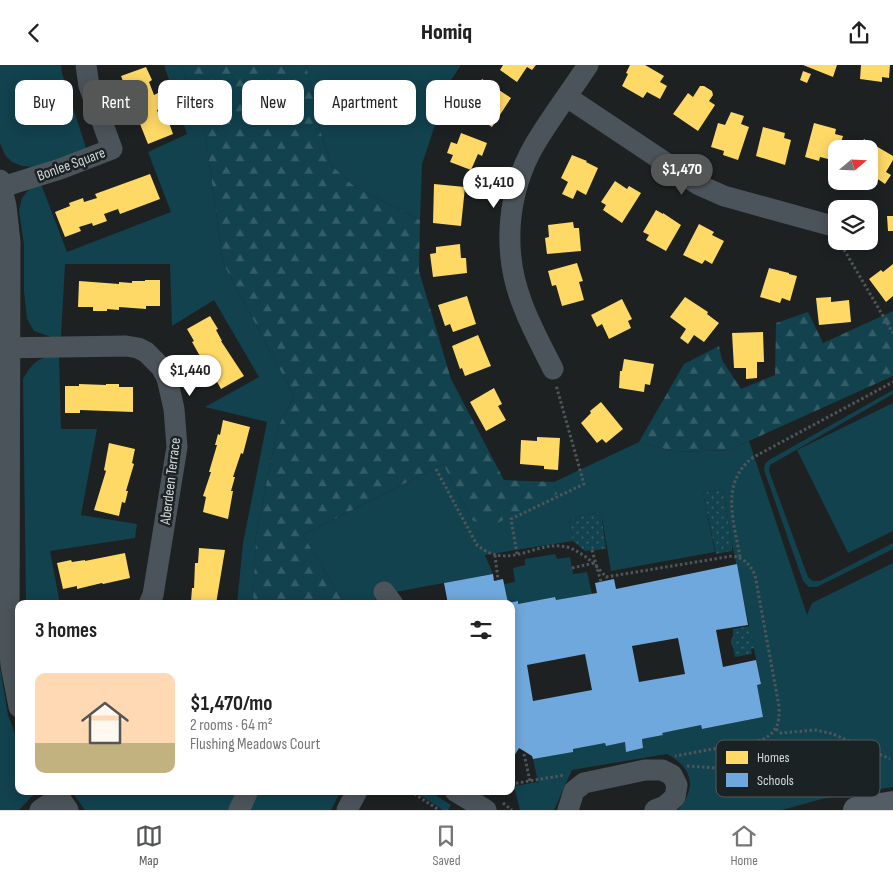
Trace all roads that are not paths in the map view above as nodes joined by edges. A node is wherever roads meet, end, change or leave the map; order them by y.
1 (86, 65) edge
2 (588, 65) edge
3 (567, 97) junction
4 (1, 183) edge
5 (828, 231) edge
6 (5, 348) edge
7 (552, 369) road end
8 (151, 600) edge
9 (14, 639) edge
10 (15, 686) edge
11 (246, 795) edge
12 (355, 795) edge
13 (462, 795) edge
14 (60, 800) edge
15 (893, 804) edge
16 (40, 810) edge
17 (239, 810) edge
18 (347, 810) edge
19 (486, 810) edge
20 (568, 810) edge
21 (655, 810) edge
22 (856, 810) edge

1 - 4 street, Bonlee Square
2 - 3 street
3 - 5 street
3 - 7 street
4 - 6 street
6 - 8 street, Aberdeen Terrace
6 - 9 street
9 - 10 street
11 - 17 street
12 - 18 street
13 - 19 street
14 - 16 street
15 - 22 main road
20 - 21 street

